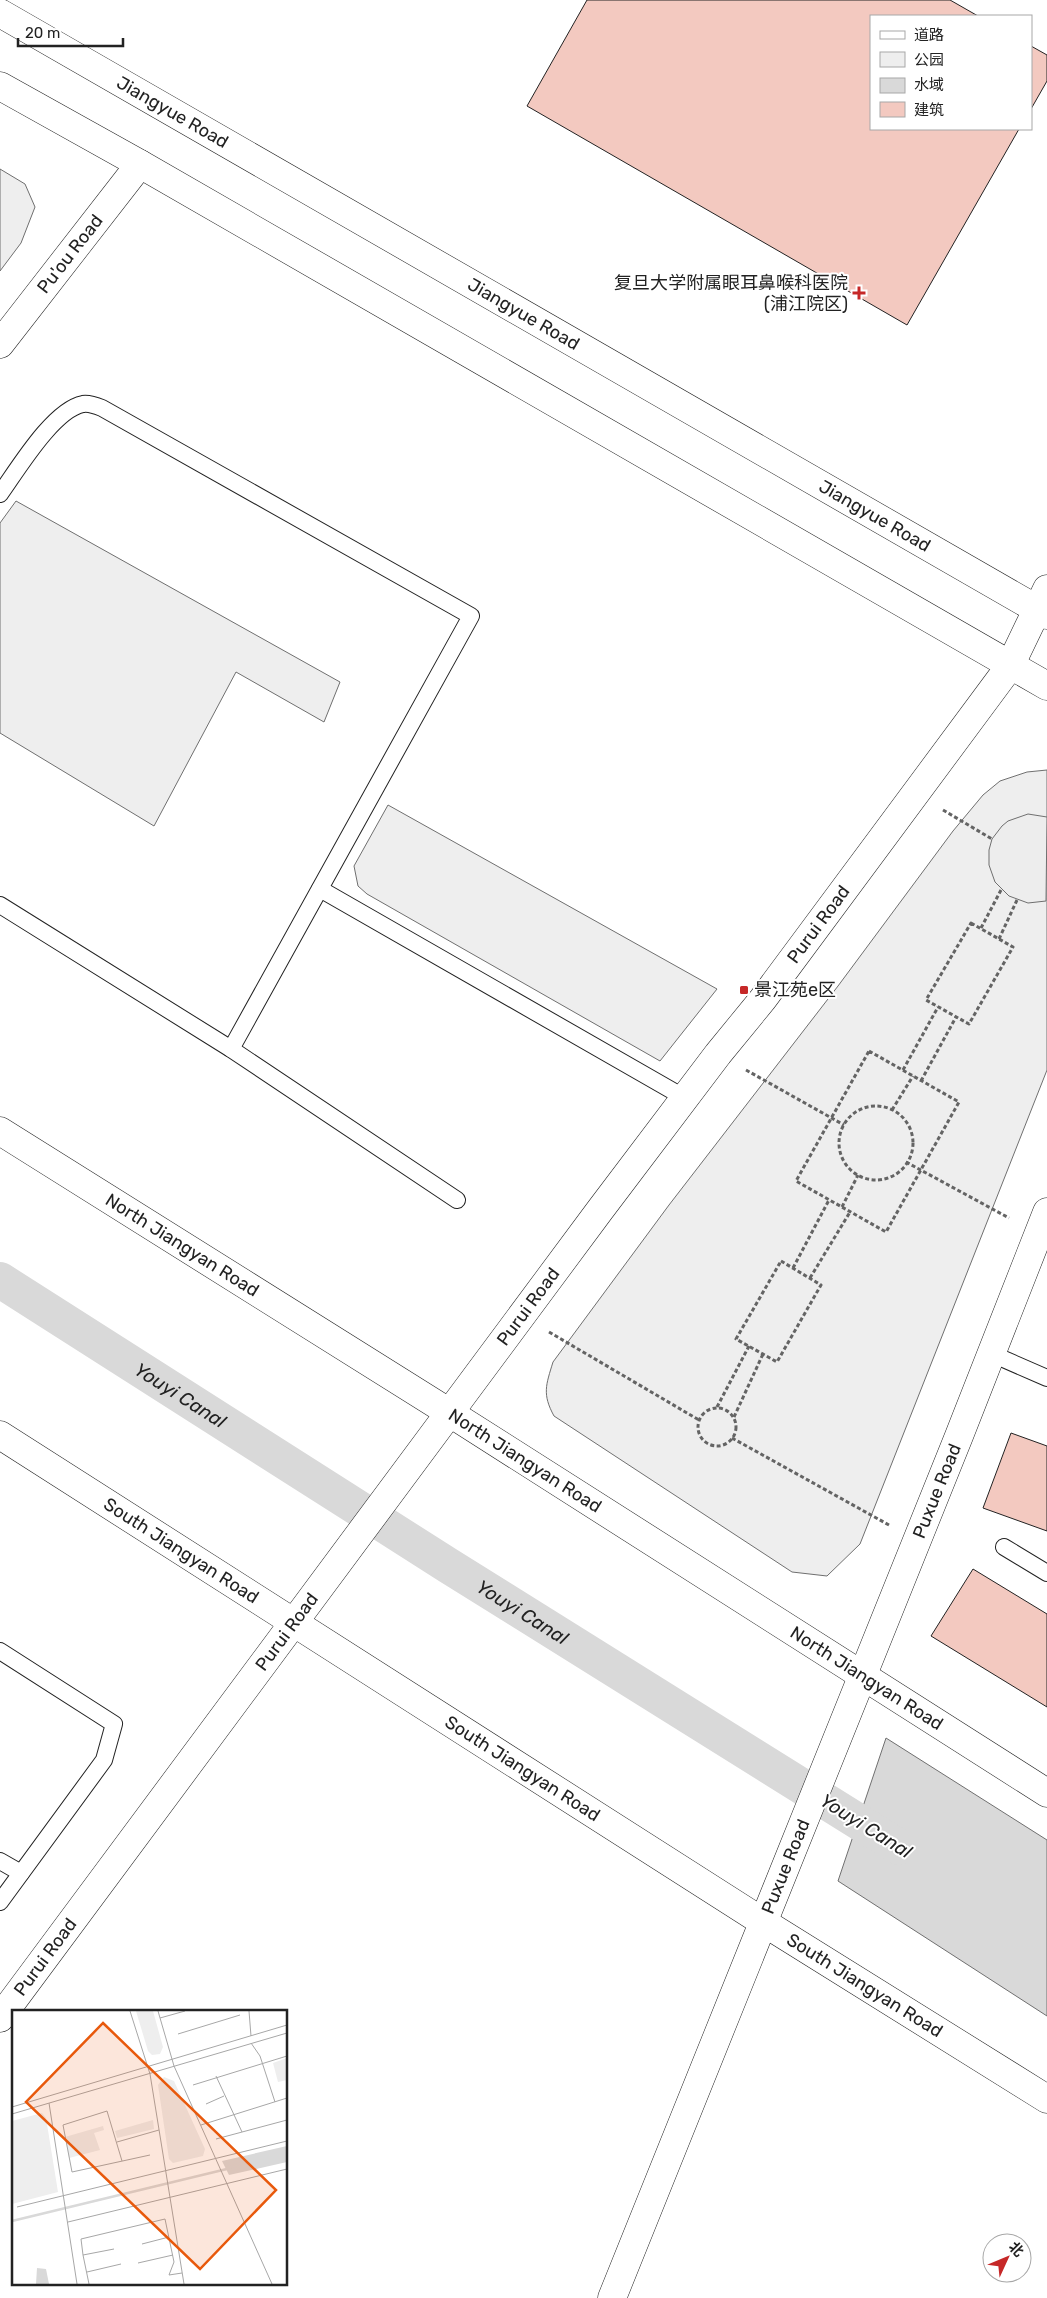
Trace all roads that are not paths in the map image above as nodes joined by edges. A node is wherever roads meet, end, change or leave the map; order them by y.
1 (0, 13) edge
2 (0, 86) edge
3 (140, 164) junction
4 (0, 344) edge
5 (0, 494) edge
6 (1043, 604) edge
7 (1010, 666) junction
8 (1047, 686) edge
9 (320, 890) junction
10 (0, 905) edge
11 (231, 1049) junction
12 (685, 1098) junction
13 (0, 1131) edge
14 (457, 1200) dead end
15 (1043, 1224) edge
16 (992, 1354) junction
17 (1047, 1378) edge
18 (450, 1413) junction
19 (0, 1435) edge
20 (1004, 1547) dead end
21 (1047, 1573) edge
22 (294, 1623) junction
23 (0, 1651) edge
24 (862, 1677) junction
25 (1047, 1794) edge
26 (0, 1861) edge
27 (21, 1874) junction
28 (0, 1902) edge
29 (763, 1922) junction
30 (0, 2018) edge
31 (1047, 2099) edge
32 (612, 2298) edge

1 - 6 street, Jiangyue Road
2 - 3 street
3 - 4 street, Pu'ou Road
3 - 7 street
5 - 9 lane
6 - 7 street, Purui Road
7 - 8 street
7 - 12 street, Purui Road
9 - 11 lane
9 - 12 lane
10 - 11 lane
11 - 14 lane
12 - 18 street, Purui Road
13 - 18 street, North Jiangyan Road
15 - 16 street, Puxue Road
16 - 17 lane
16 - 24 street, Puxue Road
18 - 22 street, Purui Road
18 - 24 street, North Jiangyan Road
19 - 22 street, South Jiangyan Road
20 - 21 lane
22 - 29 street, South Jiangyan Road
22 - 30 street, Purui Road
23 - 27 lane
24 - 25 street, North Jiangyan Road
24 - 29 street, Puxue Road
26 - 27 lane
27 - 28 lane
29 - 31 street, South Jiangyan Road
29 - 32 street, Puxue Road

